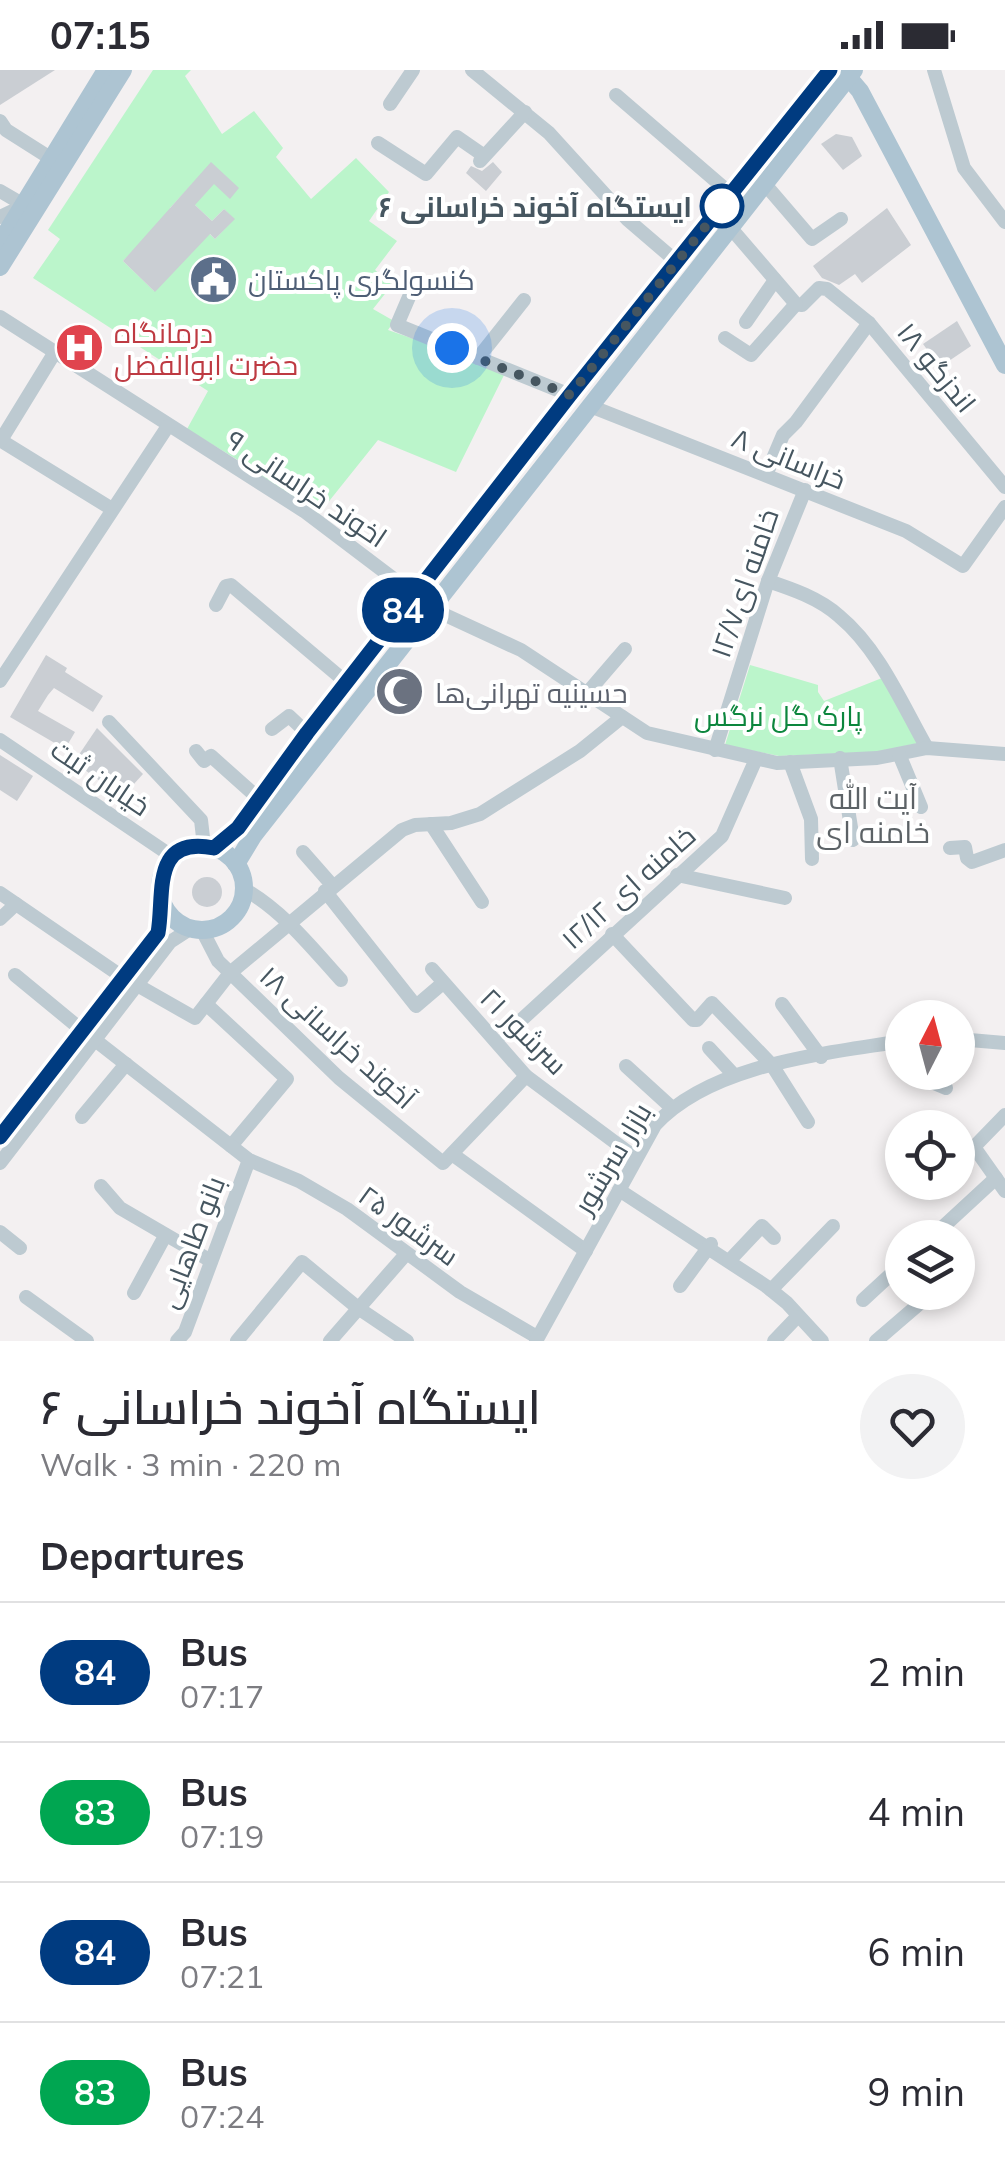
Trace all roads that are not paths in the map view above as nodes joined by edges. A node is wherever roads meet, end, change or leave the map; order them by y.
1 (106, 70) edge
2 (123, 70) edge
3 (413, 70) edge
4 (472, 70) edge
5 (830, 70) edge
6 (934, 70) edge
7 (849, 72) edge
8 (616, 95) dead end
9 (390, 104) dead end
10 (525, 112) junction
11 (0, 121) edge
12 (378, 142) dead end
13 (47, 156) dead end
14 (764, 184) junction
15 (0, 191) edge
16 (731, 194) junction
17 (24, 205) junction
18 (0, 217) edge
19 (841, 219) dead end
20 (1005, 222) edge
21 (730, 226) junction
22 (0, 243) edge
23 (677, 262) junction
24 (0, 266) edge
25 (775, 280) junction
26 (412, 290) dead end
27 (524, 300) dead end
28 (796, 304) junction
29 (0, 317) edge
30 (746, 322) dead end
31 (869, 323) junction
32 (725, 338) dead end
33 (55, 352) junction
34 (478, 358) junction
35 (1005, 365) edge
36 (570, 395) junction
37 (590, 406) junction
38 (168, 426) junction
39 (0, 440) edge
40 (766, 475) junction
41 (1005, 487) edge
42 (805, 490) junction
43 (1005, 507) edge
44 (112, 509) junction
45 (768, 581) junction
46 (415, 595) junction
47 (216, 606) dead end
48 (430, 608) junction
49 (625, 649) dead end
50 (0, 682) edge
51 (347, 683) junction
52 (588, 692) junction
53 (622, 717) junction
54 (109, 722) dead end
55 (272, 729) dead end
56 (307, 733) junction
57 (0, 740) edge
58 (926, 748) junction
59 (715, 750) junction
60 (196, 751) dead end
61 (899, 754) junction
62 (1005, 756) edge
63 (840, 758) junction
64 (756, 759) junction
65 (790, 762) junction
66 (258, 798) junction
67 (922, 807) dead end
68 (432, 824) junction
69 (853, 840) dead end
70 (209, 847) junction
71 (950, 848) dead end
72 (1005, 850) edge
73 (304, 852) dead end
74 (173, 857) junction
75 (812, 859) dead end
76 (236, 864) junction
77 (677, 875) junction
78 (329, 888) junction
79 (244, 889) junction
80 (0, 893) edge
81 (785, 898) dead end
82 (482, 902) dead end
83 (16, 904) junction
84 (163, 905) junction
85 (0, 919) edge
86 (288, 922) junction
87 (196, 929) junction
88 (612, 934) junction
89 (432, 969) dead end
90 (230, 972) junction
91 (15, 975) dead end
92 (341, 980) dead end
93 (131, 981) junction
94 (443, 983) junction
95 (206, 1004) junction
96 (782, 1004) dead end
97 (506, 1034) dead end
98 (89, 1035) junction
99 (975, 1041) edge
100 (885, 1044) edge
101 (1005, 1044) edge
102 (708, 1048) dead end
103 (820, 1057) junction
104 (126, 1064) junction
105 (772, 1065) junction
106 (626, 1066) dead end
107 (734, 1074) junction
108 (526, 1076) junction
109 (671, 1107) junction
110 (1005, 1116) edge
111 (82, 1117) dead end
112 (808, 1122) dead end
113 (0, 1138) edge
114 (232, 1146) junction
115 (452, 1154) junction
116 (636, 1158) junction
117 (249, 1160) junction
118 (0, 1163) edge
119 (1000, 1184) edge
120 (101, 1186) dead end
121 (619, 1190) junction
122 (954, 1220) edge
123 (833, 1226) dead end
124 (0, 1232) edge
125 (166, 1236) junction
126 (774, 1238) dead end
127 (710, 1245) junction
128 (20, 1248) dead end
129 (586, 1251) junction
130 (406, 1254) junction
131 (211, 1261) junction
132 (729, 1261) junction
133 (885, 1280) edge
134 (680, 1286) dead end
135 (771, 1290) junction
136 (134, 1293) dead end
137 (26, 1297) dead end
138 (863, 1300) dead end
139 (358, 1308) junction
140 (913, 1310) edge
141 (797, 1317) junction
142 (537, 1339) edge
143 (87, 1341) edge
144 (178, 1341) edge
145 (237, 1341) edge
146 (330, 1341) edge
147 (406, 1341) edge
148 (774, 1341) edge
149 (822, 1341) edge
150 (876, 1341) edge

1 - 17 main road
2 - 24 main road
3 - 9 street
4 - 10 street
5 - 16 main road
6 - 20 street
7 - 14 main road
7 - 35 main road
8 - 16 street
10 - 12 street
10 - 23 street
11 - 13 street
14 - 19 street
14 - 21 main road
15 - 17 street
16 - 23 main road
17 - 18 street
17 - 22 main road
21 - 25 street
21 - 37 main road
23 - 36 main road
25 - 28 street
25 - 30 street
26 - 34 street
27 - 34 street
28 - 31 street, اندزگو ۱۸
28 - 32 street
29 - 33 street, اخوند خراسانی ۹
31 - 40 street
31 - 41 street, اندزگو ۱۸
33 - 38 street, اخوند خراسانی ۹
33 - 39 street
34 - 36 street
36 - 46 main road
37 - 40 street, خراسانی ۸
37 - 48 main road
38 - 44 street
38 - 46 street, اخوند خراسانی ۹
39 - 44 street
40 - 42 street, خراسانی ۸
42 - 43 street, خراسانی ۸
42 - 45 street, خامنه ای۱۲/۷
44 - 50 street
45 - 58 street
45 - 59 street, خامنه ای۱۲/۷
46 - 51 main road
47 - 51 street
48 - 52 street
48 - 76 main road
49 - 52 street
51 - 56 main road
52 - 53 street
53 - 59 street
53 - 68 street
54 - 70 street
55 - 56 street
56 - 66 main road
57 - 74 street, خیابان ثبت
58 - 61 street
58 - 62 street
59 - 64 street
60 - 66 street
61 - 63 street
61 - 67 street
63 - 65 street
63 - 69 street
64 - 65 street
64 - 77 street, خامنه ای ۱۲/۱۲
65 - 75 street
66 - 70 main road
68 - 78 street
68 - 82 street
70 - 74 main road
70 - 76 main road
71 - 72 street
73 - 78 street
74 - 84 main road
76 - 79 main road
77 - 81 street
77 - 88 street, خامنه ای ۱۲/۱۲
78 - 86 street
78 - 94 street
79 - 86 street
79 - 87 main road
80 - 83 street
83 - 85 street
83 - 93 street
84 - 87 main road
84 - 93 street
86 - 90 street
86 - 92 street
87 - 90 street, آخوند خراسانی ۱۸
87 - 93 street
88 - 97 street, خامنه ای ۱۲/۱۲
88 - 105 street
89 - 94 street, سرشور ۲۱
90 - 95 street
90 - 115 street, آخوند خراسانی ۱۸
91 - 98 street, سرشور ۲۵
93 - 95 street
93 - 98 street
94 - 108 street, سرشور ۲۱
95 - 114 street
96 - 103 street
98 - 104 street, سرشور ۲۵
98 - 113 street
98 - 118 street
99 - 101 street
100 - 103 street, بازار سرشور
102 - 107 street
103 - 105 street, بازار سرشور
104 - 111 street
104 - 114 street, سرشور ۲۵
105 - 107 street, بازار سرشور
105 - 112 street
106 - 109 street
107 - 109 street, بازار سرشور
108 - 115 street
108 - 116 street, سرشور ۲۱
109 - 116 street, بازار سرشور
110 - 119 street
114 - 117 street, سرشور ۲۵
115 - 129 street
116 - 121 street, بازار سرشور
117 - 130 street, سرشور ۲۵
117 - 131 street, بانو طاهایی
119 - 122 street
120 - 125 street
121 - 127 street
121 - 129 street, بازار سرشور
123 - 135 street
124 - 128 street
125 - 131 street
125 - 136 street
126 - 132 street
127 - 132 street
127 - 134 street
129 - 142 street, بازار سرشور
130 - 139 street
130 - 142 street, سرشور ۲۵
131 - 144 street, بانو طاهایی
132 - 135 street
133 - 138 street
135 - 141 street
137 - 143 street
139 - 145 street
139 - 146 street
139 - 147 street
140 - 150 street
141 - 148 street
141 - 149 street

